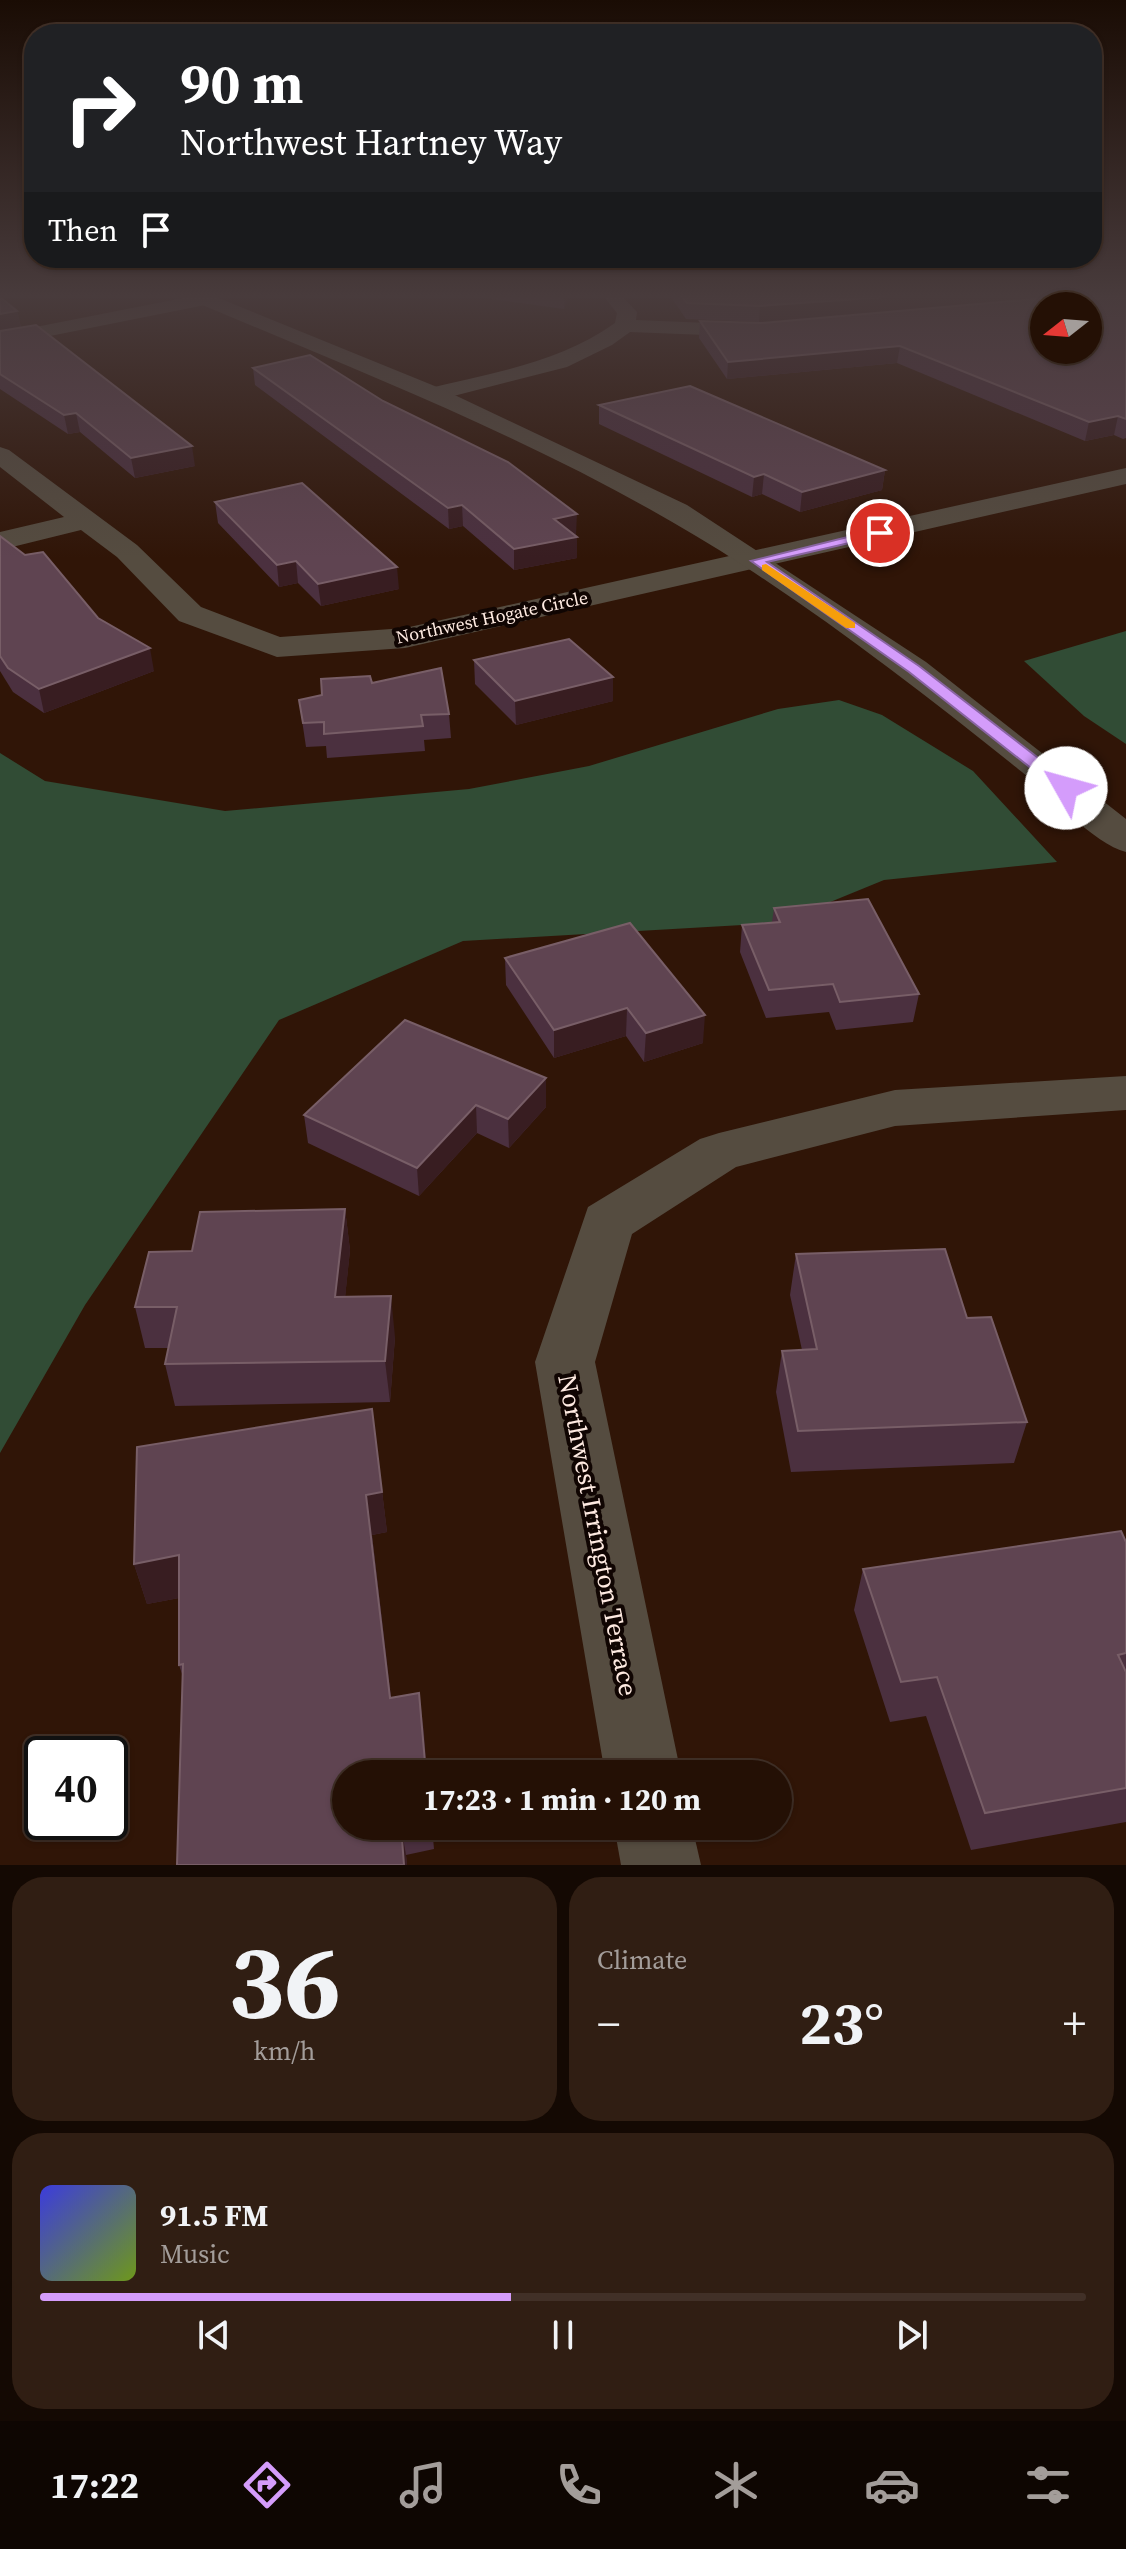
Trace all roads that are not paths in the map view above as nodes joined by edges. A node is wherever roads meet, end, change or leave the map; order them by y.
1 (410, 384) edge
2 (472, 384) edge
3 (434, 394) junction
4 (0, 455) edge
5 (1126, 476) edge
6 (87, 520) junction
7 (0, 541) edge
8 (757, 561) junction
9 (1126, 840) edge
10 (1126, 1093) edge
11 (640, 1760) edge
12 (656, 1840) edge
13 (661, 1865) edge

1 - 3 street
2 - 3 street
3 - 8 street
4 - 6 street, Northwest Hogate Circle
5 - 8 street, Northwest Hogate Circle
6 - 7 street
6 - 8 street, Northwest Hogate Circle
8 - 9 street
10 - 11 street, Northwest Irrington Terrace
12 - 13 street

